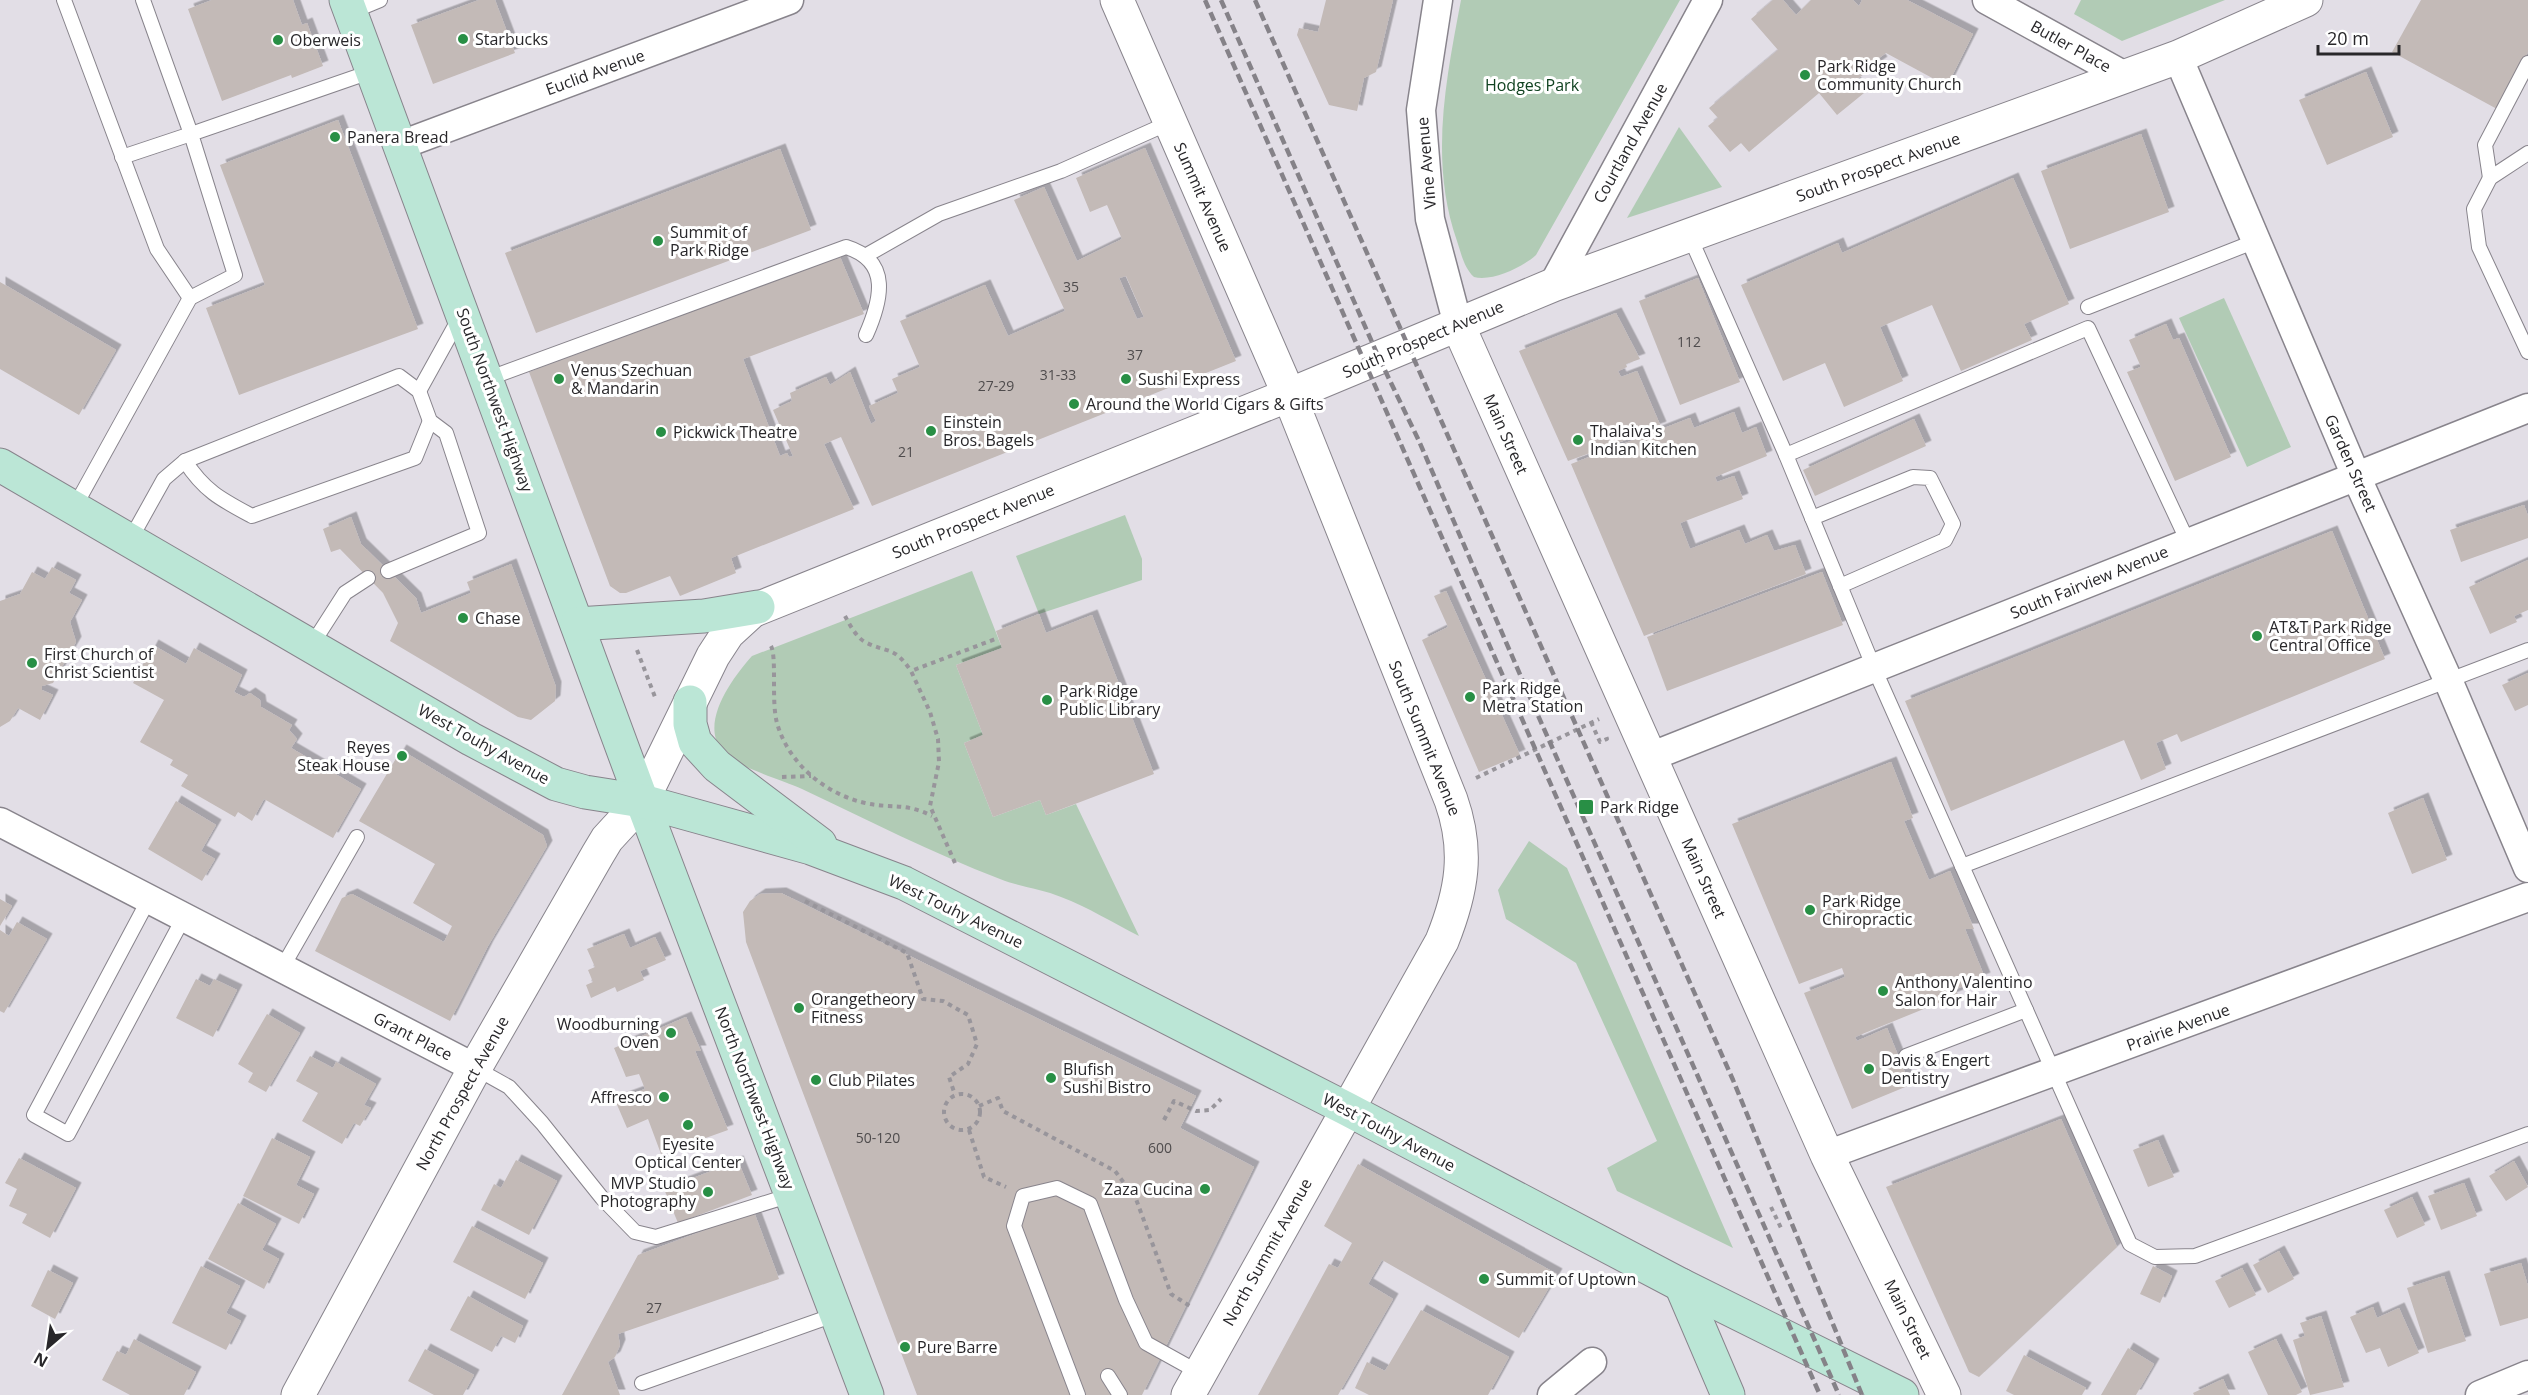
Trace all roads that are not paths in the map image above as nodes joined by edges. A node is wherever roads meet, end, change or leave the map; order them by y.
1 (143, 0) edge
2 (789, 0) edge
3 (1117, 0) edge
4 (1438, 0) edge
5 (1708, 0) edge
6 (2306, 0) edge
7 (66, 1) edge
8 (359, 4) edge
9 (2003, 4) edge
10 (2178, 57) junction
11 (2528, 63) edge
12 (374, 71) junction
13 (2123, 75) junction
14 (1171, 122) junction
15 (191, 134) junction
16 (401, 145) junction
17 (2528, 153) edge
18 (122, 157) junction
19 (2490, 178) junction
20 (1690, 237) junction
21 (2256, 241) junction
22 (865, 256) junction
23 (1552, 285) junction
24 (190, 298) junction
25 (2088, 307) dead end
26 (463, 313) junction
27 (1458, 325) junction
28 (866, 335) dead end
29 (2528, 352) edge
30 (487, 379) junction
31 (419, 391) junction
32 (1289, 394) junction
33 (2528, 408) edge
34 (430, 421) junction
35 (1786, 455) junction
36 (185, 461) junction
37 (0, 465) edge
38 (2356, 476) junction
39 (74, 508) junction
40 (1812, 518) junction
41 (130, 540) junction
42 (2188, 542) junction
43 (388, 571) dead end
44 (369, 578) dead end
45 (1840, 586) junction
46 (758, 607) junction
47 (577, 624) junction
48 (311, 646) junction
49 (2528, 650) edge
50 (1874, 668) junction
51 (2448, 680) junction
52 (690, 702) junction
53 (1650, 757) junction
54 (642, 801) junction
55 (0, 822) edge
56 (357, 837) dead end
57 (835, 857) junction
58 (1962, 866) junction
59 (2528, 868) edge
60 (2528, 897) edge
61 (149, 899) junction
62 (184, 917) junction
63 (282, 968) junction
64 (2026, 1010) junction
65 (1906, 1056) dead end
66 (475, 1068) junction
67 (2054, 1072) junction
68 (1347, 1109) junction
69 (2528, 1134) edge
70 (1827, 1155) junction
71 (792, 1195) junction
72 (1681, 1285) junction
73 (837, 1314) junction
74 (1592, 1362) dead end
75 (1108, 1376) dead end
76 (2528, 1376) edge
77 (642, 1383) dead end
78 (1194, 1384) edge
79 (862, 1394) edge
80 (298, 1395) edge
81 (1078, 1395) edge
82 (1120, 1395) edge
83 (1552, 1395) edge
84 (1728, 1395) edge
85 (1902, 1395) edge
86 (1944, 1395) edge
87 (2480, 1395) edge

1 - 15 lane
2 - 16 street, Euclid Avenue
3 - 14 street, Summit Avenue
4 - 27 street, Vine Avenue
5 - 23 street, Courtland Avenue
6 - 10 street, South Prospect Avenue
7 - 18 lane
8 - 12 main road, South Northwest Highway
9 - 13 street, Butler Place
10 - 13 street, South Prospect Avenue
10 - 21 street, Garden Street
11 - 19 lane
12 - 15 lane
12 - 16 main road, South Northwest Highway
13 - 20 street, South Prospect Avenue
14 - 22 lane
14 - 32 street, Summit Avenue
15 - 18 lane
15 - 24 lane
16 - 26 main road, South Northwest Highway
17 - 19 lane
18 - 24 lane
19 - 29 lane
20 - 23 street, South Prospect Avenue
20 - 35 lane
21 - 25 lane
21 - 38 street, Garden Street
22 - 28 lane
22 - 30 lane
23 - 27 street, South Prospect Avenue
24 - 39 lane
26 - 30 main road, South Northwest Highway
26 - 31 lane
27 - 32 street, South Prospect Avenue
27 - 53 street, Main Street
30 - 47 main road, South Northwest Highway
31 - 34 lane
31 - 36 lane
32 - 46 street, South Prospect Avenue
32 - 68 street, South Summit Avenue
33 - 38 street, South Fairview Avenue
34 - 36 lane
34 - 43 lane
35 - 40 lane
35 - 42 lane
36 - 41 lane
37 - 39 main road, West Touhy Avenue
38 - 42 street, South Fairview Avenue
38 - 51 street, Garden Street
39 - 41 main road, West Touhy Avenue
40 - 45 lane
40 - 45 lane
41 - 48 main road, West Touhy Avenue
42 - 50 street, South Fairview Avenue
44 - 48 lane
45 - 50 lane
46 - 47 main road
46 - 52 street, South Prospect Avenue
47 - 54 main road, South Northwest Highway
48 - 54 main road, West Touhy Avenue
49 - 51 lane
50 - 53 street, South Fairview Avenue
50 - 58 lane
51 - 58 lane
51 - 59 street, Garden Street
52 - 54 street, South Prospect Avenue
52 - 57 main road
53 - 70 street, Main Street
54 - 57 main road, West Touhy Avenue
54 - 66 street, North Prospect Avenue
54 - 71 main road, North Northwest Highway
55 - 61 street, Grant Place
56 - 63 lane
57 - 68 main road, West Touhy Avenue
58 - 64 lane
60 - 67 street, Prairie Avenue
61 - 62 street, Grant Place
61 - 62 lane
62 - 63 street, Grant Place
63 - 66 street, Grant Place
64 - 65 lane
64 - 67 lane
66 - 71 lane, Grant Place
66 - 80 street, North Prospect Avenue
67 - 69 lane
67 - 70 street, Prairie Avenue
68 - 72 main road, West Touhy Avenue
68 - 78 street, North Summit Avenue
70 - 86 street, Main Street
71 - 73 main road, North Northwest Highway
72 - 84 main road
72 - 85 main road, West Touhy Avenue
73 - 77 lane
73 - 79 main road, North Northwest Highway
74 - 83 street
75 - 82 lane
76 - 87 street
78 - 81 lane

